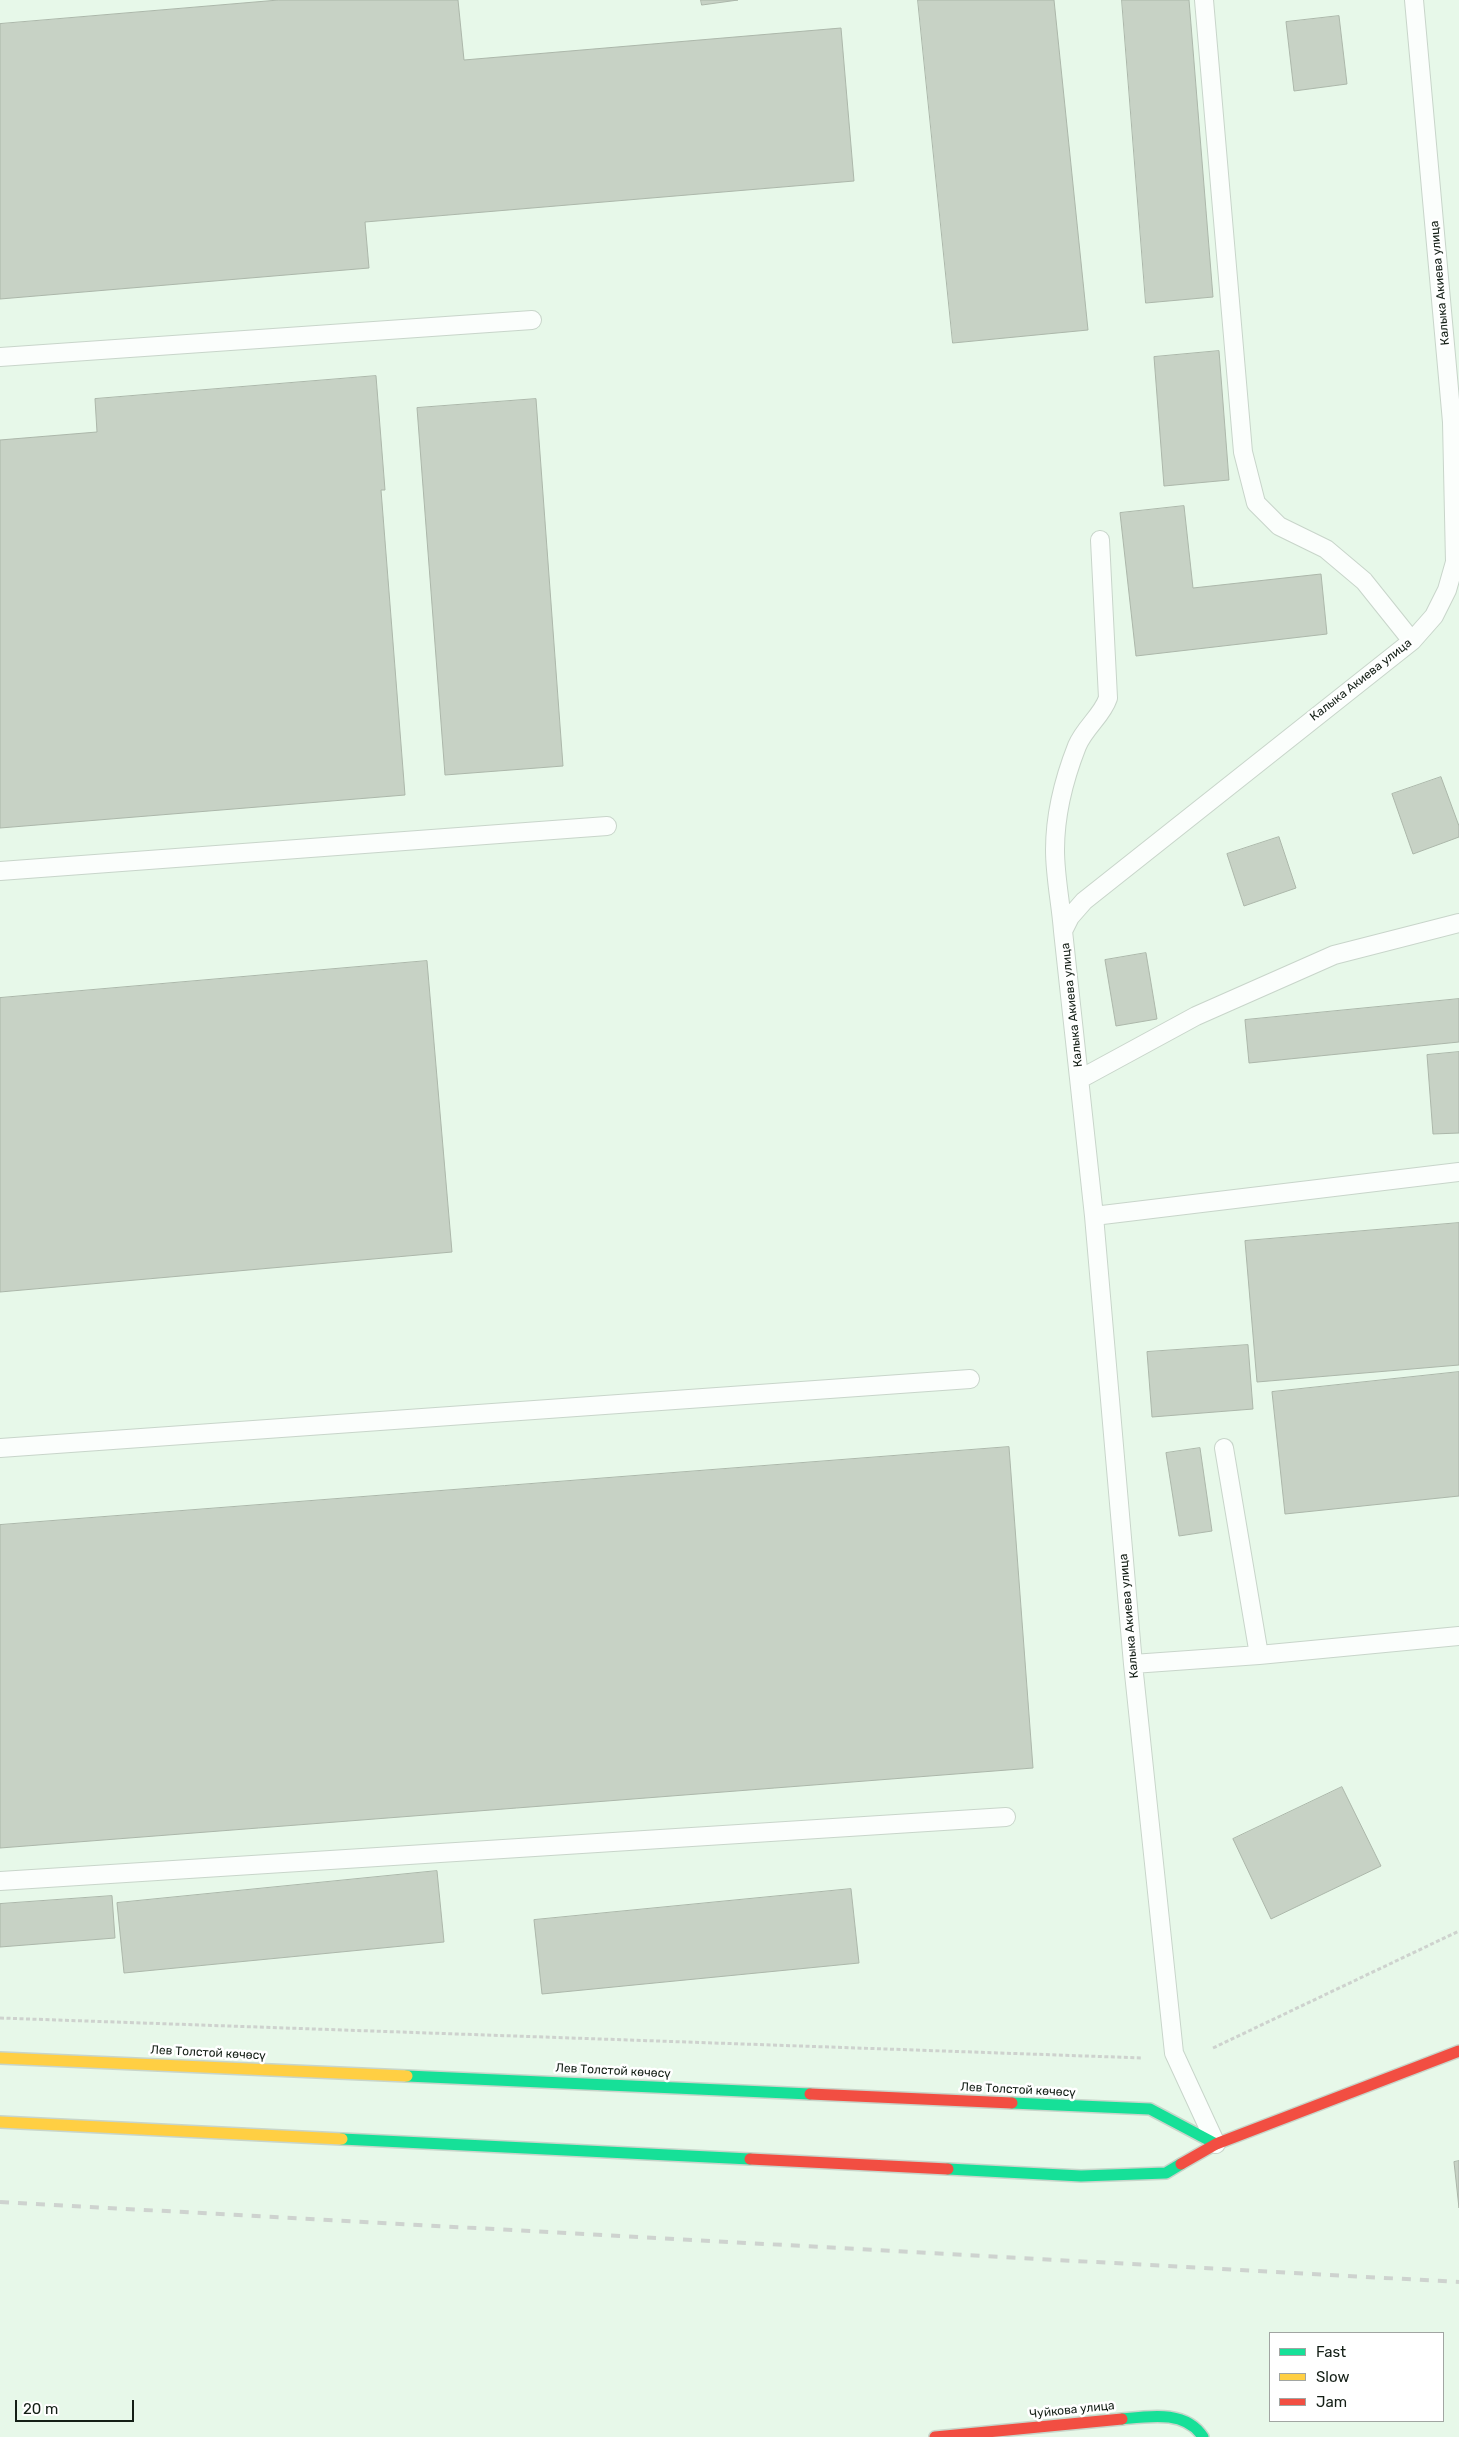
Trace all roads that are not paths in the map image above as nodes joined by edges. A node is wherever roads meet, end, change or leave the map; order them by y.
1 (1204, 0) edge
2 (1414, 0) edge
3 (532, 320) dead end
4 (0, 357) edge
5 (1100, 540) dead end
6 (1412, 641) junction
7 (606, 826) dead end
8 (0, 871) edge
9 (1459, 923) edge
10 (1063, 931) junction
11 (1080, 1079) junction
12 (1459, 1172) edge
13 (1094, 1216) junction
14 (970, 1379) dead end
15 (0, 1448) edge
16 (1224, 1448) dead end
17 (1459, 1636) edge
18 (1259, 1655) junction
19 (1133, 1664) junction
20 (1006, 1816) dead end
21 (0, 1881) edge
22 (1459, 2051) edge
23 (0, 2058) edge
24 (0, 2122) edge
25 (1216, 2144) junction
26 (935, 2437) edge
27 (1203, 2437) edge

1 - 6 lane
2 - 6 lane, Калыка Акиева улица
3 - 4 lane
5 - 10 lane
6 - 10 lane, Калыка Акиева улица
7 - 8 lane
9 - 11 lane, Калыка Акиева улица
10 - 11 lane, Калыка Акиева улица
11 - 13 lane, Калыка Акиева улица
12 - 13 lane
13 - 19 lane, Калыка Акиева улица
14 - 15 lane
16 - 18 lane
17 - 18 lane
18 - 19 lane
19 - 25 lane, Калыка Акиева улица
20 - 21 lane
22 - 25 main road
23 - 25 main road, Лев Толстой көчөсү
24 - 25 main road
26 - 27 main road, Чуйкова улица

